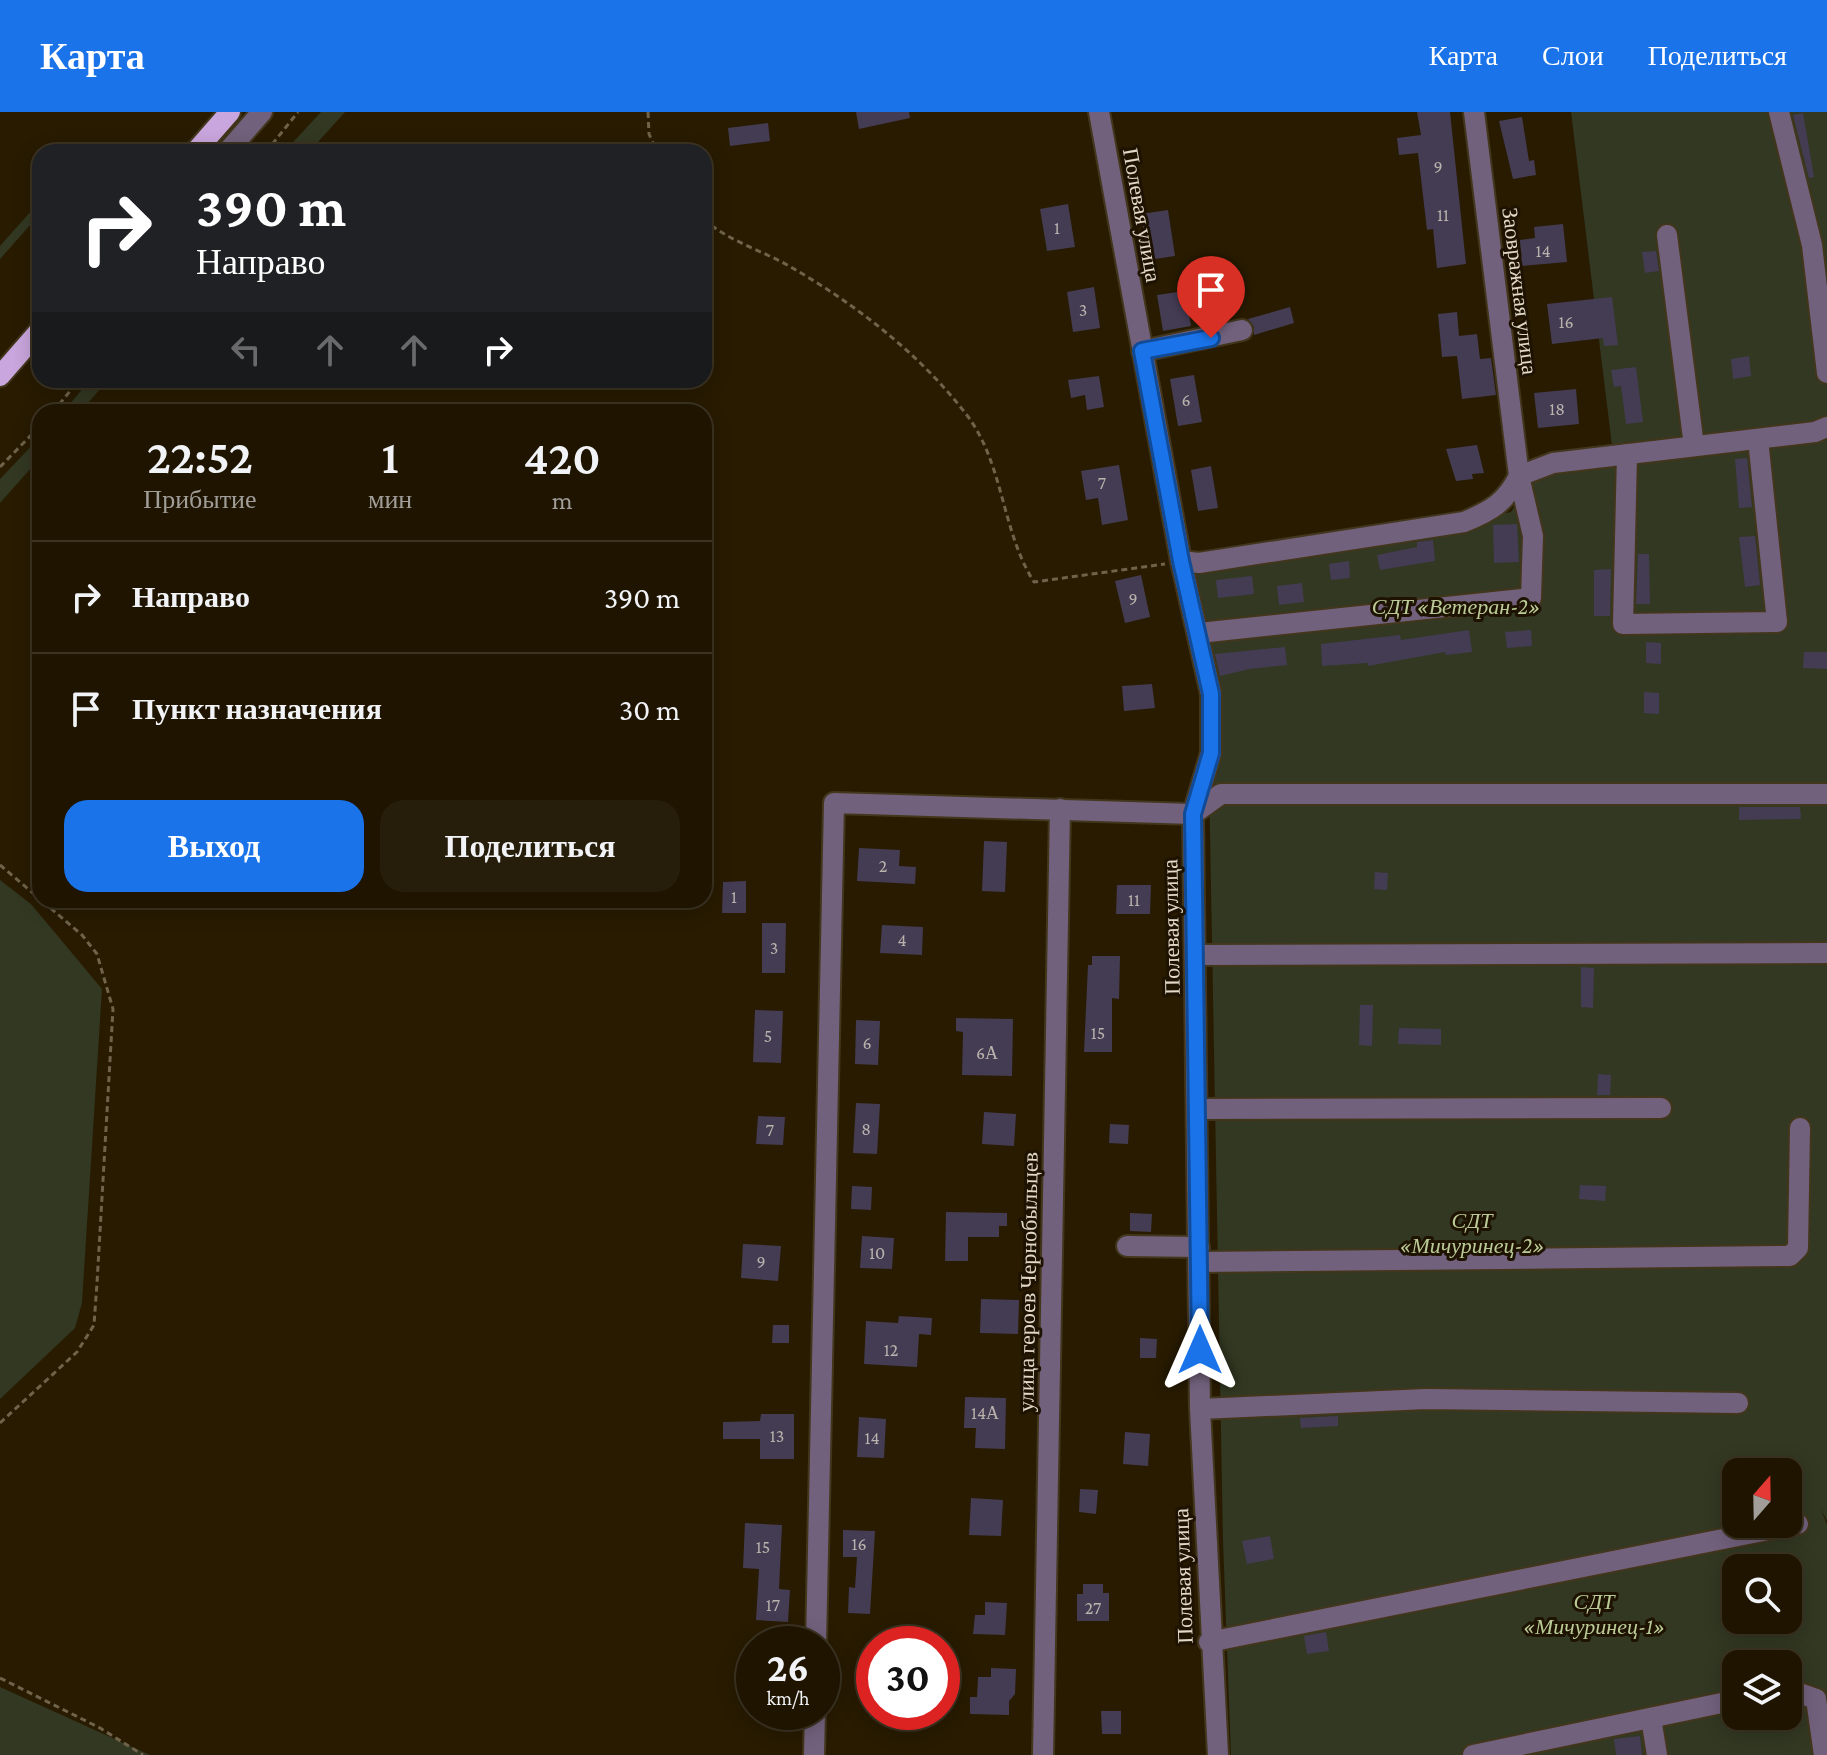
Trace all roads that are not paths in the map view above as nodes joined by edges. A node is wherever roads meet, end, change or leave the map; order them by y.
1 (230, 112) edge
2 (262, 112) edge
3 (1099, 112) edge
4 (1474, 112) edge
5 (1779, 112) edge
6 (202, 144) edge
7 (234, 144) edge
8 (1667, 235) dead end
9 (1242, 330) dead end
10 (32, 339) edge
11 (1142, 351) junction
12 (1827, 373) edge
13 (0, 376) edge
14 (1827, 427) edge
15 (1758, 439) junction
16 (1694, 446) junction
17 (1627, 454) junction
18 (1519, 476) junction
19 (1181, 561) junction
20 (1199, 633) junction
21 (1827, 794) edge
22 (1060, 809) junction
23 (1193, 814) junction
24 (1827, 953) edge
25 (1196, 955) junction
26 (1661, 1108) dead end
27 (1197, 1109) junction
28 (1800, 1128) dead end
29 (1127, 1246) dead end
30 (1199, 1255) junction
31 (1738, 1403) dead end
32 (1200, 1409) junction
33 (1728, 1538) edge
34 (816, 1626) edge
35 (1209, 1642) junction
36 (1802, 1694) edge
37 (1722, 1703) edge
38 (1651, 1718) junction
39 (815, 1730) edge
40 (1495, 1753) edge
41 (814, 1755) edge
42 (1043, 1755) edge
43 (1218, 1755) edge
44 (1473, 1755) edge
45 (1657, 1755) edge
46 (1824, 1755) edge

1 - 6 main road
2 - 7 street
3 - 11 street, Полевая улица
4 - 18 street, Заовражная улица
5 - 12 street
8 - 16 street
9 - 11 street
10 - 13 main road
11 - 19 street, Полевая улица
14 - 15 street
15 - 16 street
15 - 17 street
16 - 17 street
17 - 18 street
18 - 19 street
18 - 20 street, Заовражная улица
19 - 20 street, Полевая улица
20 - 23 street, Полевая улица
21 - 23 street
22 - 23 street
22 - 34 street
22 - 42 street, улица героев Чернобыльцев
23 - 25 street, Полевая улица
24 - 25 street
25 - 27 street, Полевая улица
26 - 27 street
27 - 30 street, Полевая улица
28 - 30 street
29 - 30 street
30 - 32 street, Полевая улица
31 - 32 street
32 - 35 street, Полевая улица
33 - 35 street
35 - 43 street, Полевая улица
36 - 46 street
37 - 38 street
38 - 40 street
38 - 45 street
39 - 41 street
40 - 44 street

